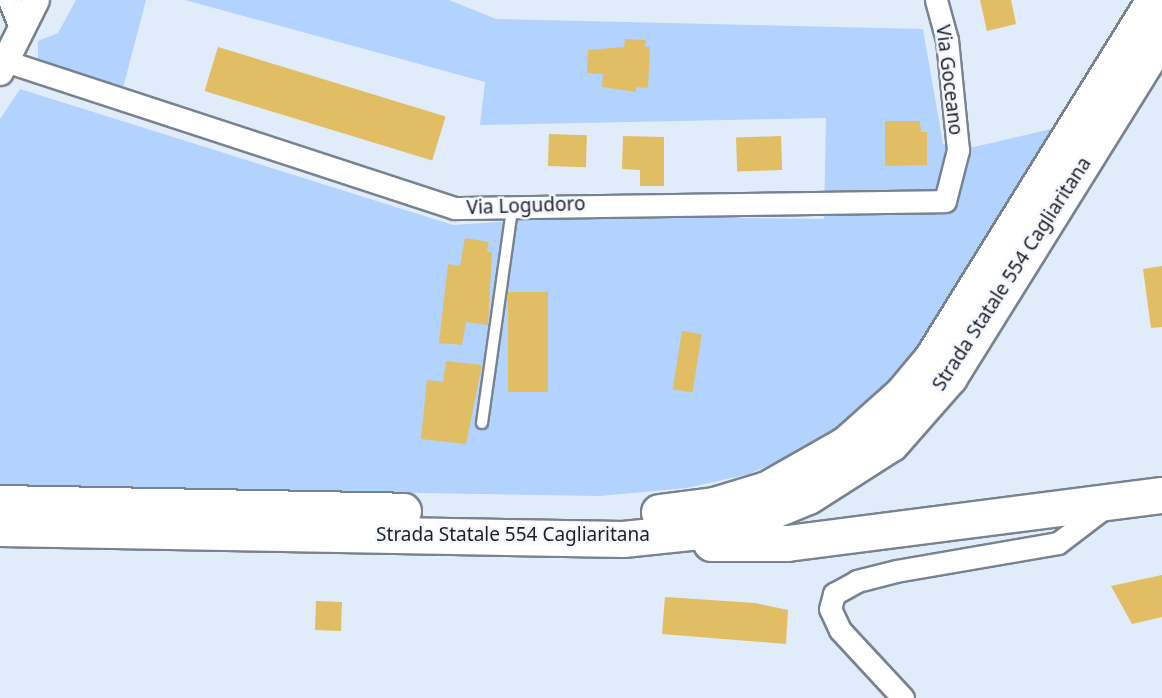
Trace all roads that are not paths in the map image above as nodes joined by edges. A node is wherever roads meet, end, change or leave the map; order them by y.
1 (9, 0) edge
2 (36, 0) edge
3 (936, 0) edge
4 (1154, 0) edge
5 (21, 29) junction
6 (1162, 35) edge
7 (2, 67) edge
8 (946, 201) joint
9 (512, 211) junction
10 (482, 423) dead end
11 (1162, 495) edge
12 (1112, 501) junction
13 (0, 503) edge
14 (0, 528) edge
15 (623, 539) junction
16 (903, 698) edge

1 - 5 street
2 - 5 street
3 - 8 street, Via Goceano
4 - 13 highway, Strada Statale 554 Cagliaritana
5 - 7 street
6 - 15 highway, Strada Statale 554 Cagliaritana
7 - 9 street, Via Logudoro
8 - 9 street, Via Logudoro
9 - 10 lane
11 - 12 highway
12 - 15 highway
12 - 16 street
14 - 15 highway, Strada Statale 554 Cagliaritana

